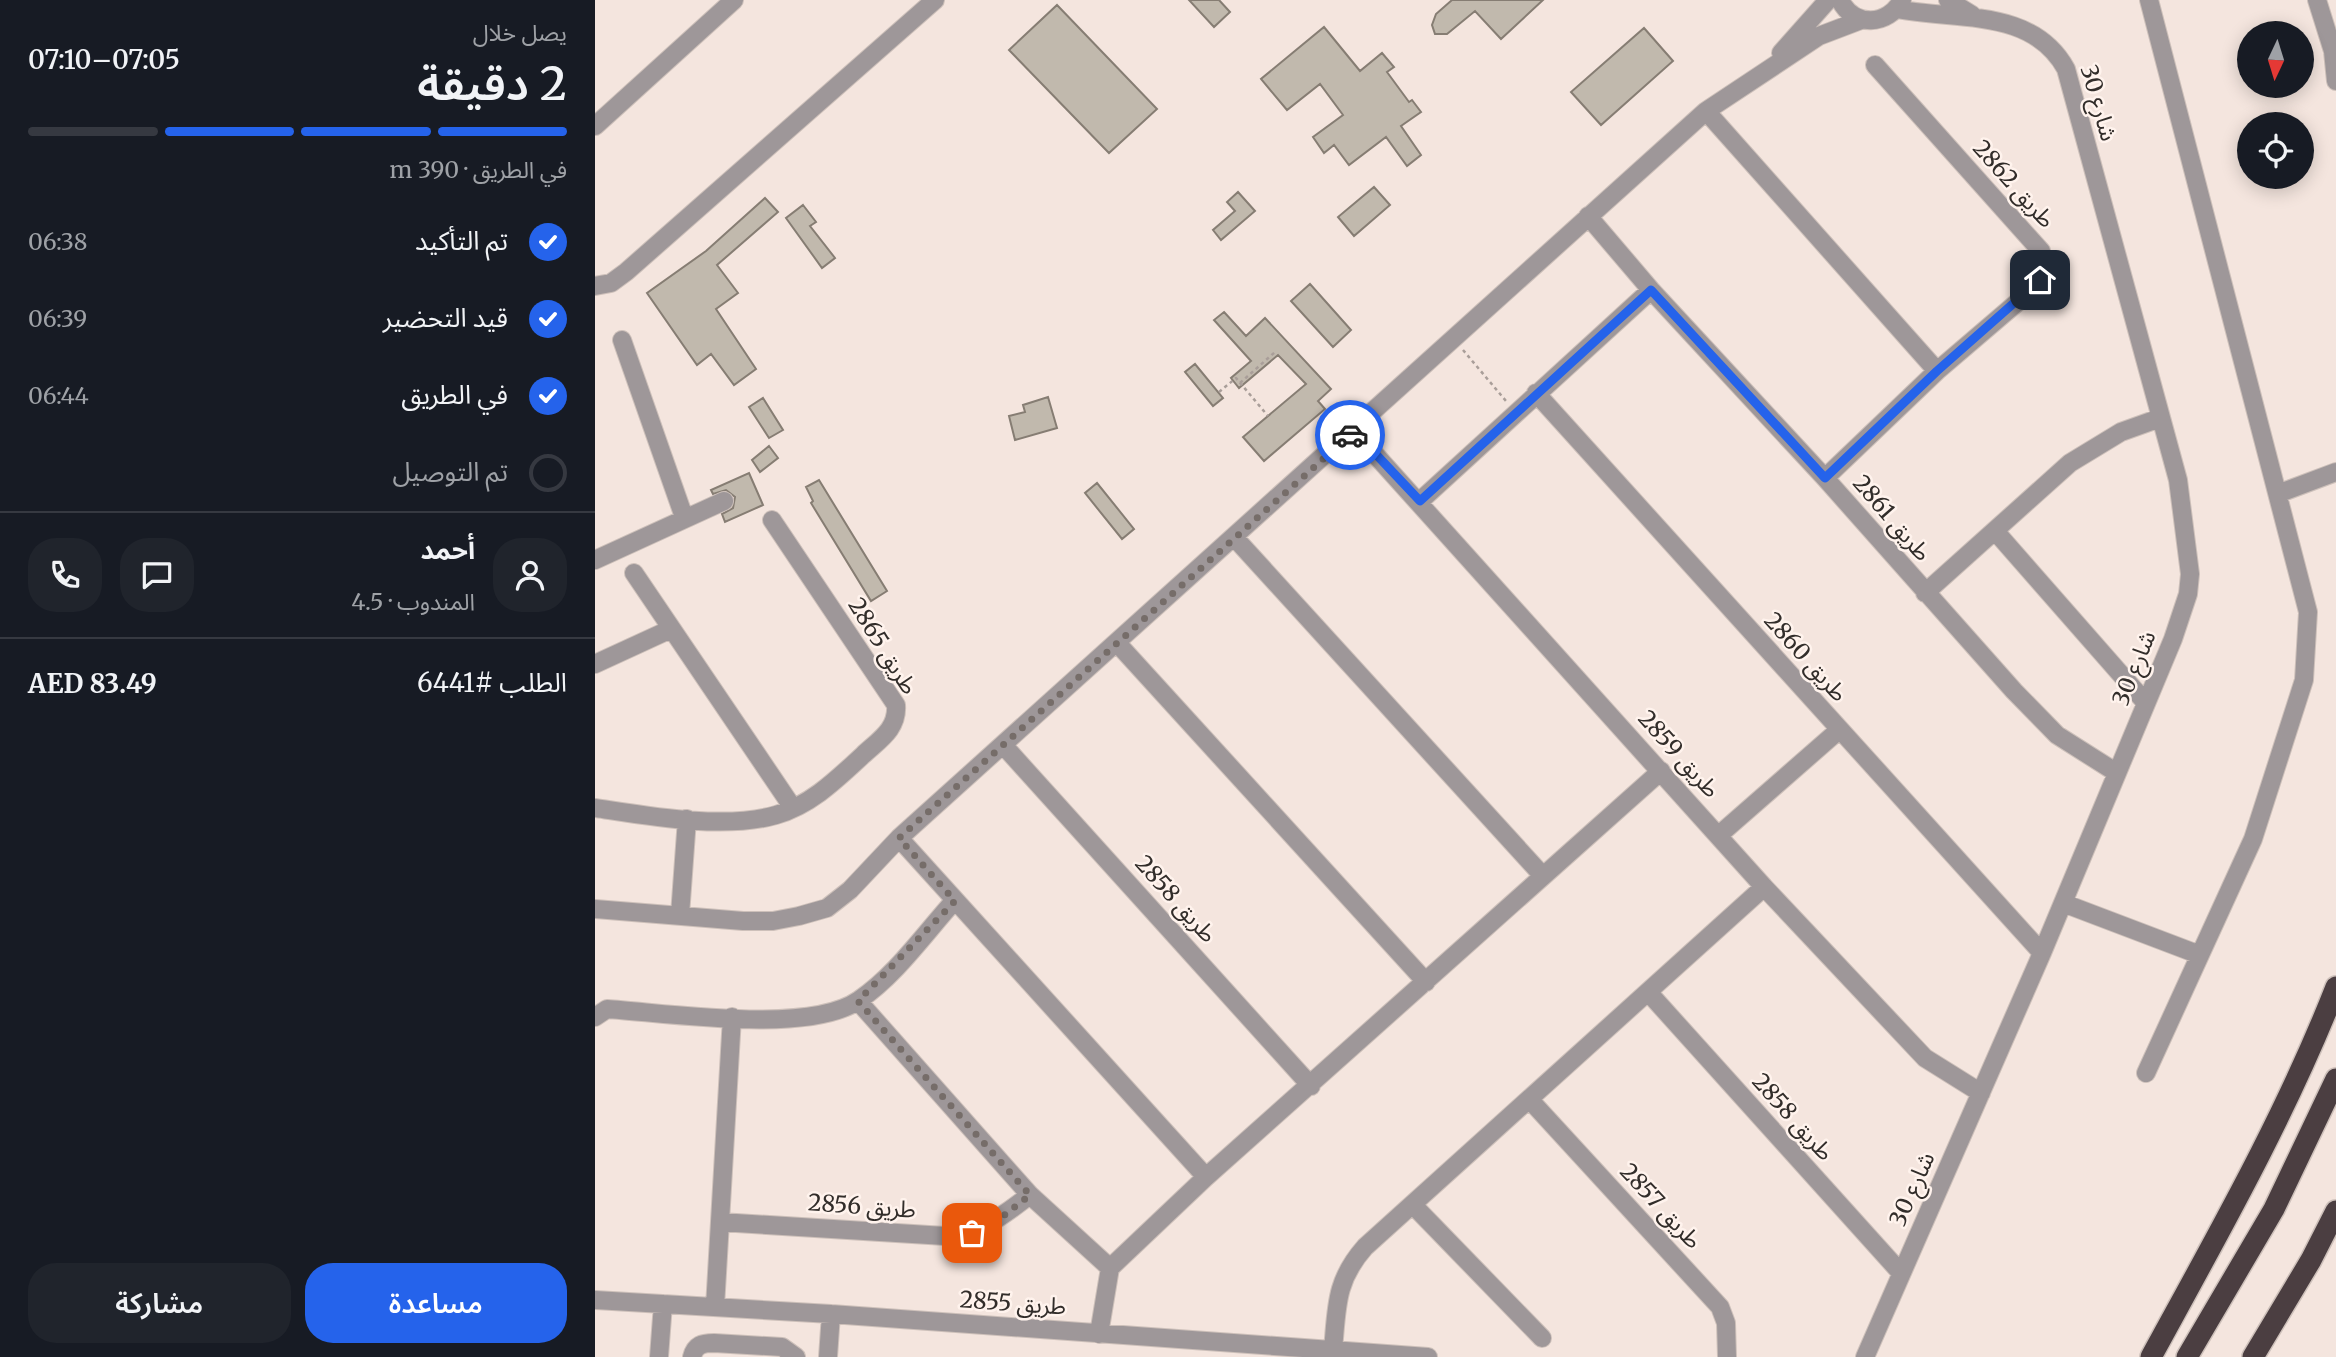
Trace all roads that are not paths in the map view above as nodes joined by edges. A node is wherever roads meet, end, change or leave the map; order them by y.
1 (734, 0) edge
2 (1828, 0) edge
3 (1840, 0) edge
4 (1948, 0) edge
5 (2150, 0) edge
6 (2317, 0) edge
7 (929, 2) edge
8 (1900, 5) edge
9 (1975, 17) junction
10 (1861, 20) junction
11 (1875, 65) dead end
12 (1769, 66) junction
13 (2336, 81) edge
14 (1706, 111) junction
15 (595, 126) edge
16 (1588, 216) junction
17 (595, 286) edge
18 (1651, 290) junction
19 (622, 341) dead end
20 (1937, 371) junction
21 (1535, 393) junction
22 (2160, 418) junction
23 (1354, 431) junction
24 (2336, 472) edge
25 (1825, 478) junction
26 (2280, 493) junction
27 (724, 501) dead end
28 (1420, 501) junction
29 (684, 517) junction
30 (772, 520) dead end
31 (1996, 532) junction
32 (1234, 537) junction
33 (595, 560) edge
34 (633, 573) dead end
35 (1925, 593) junction
36 (671, 629) junction
37 (1118, 644) junction
38 (595, 664) edge
39 (2146, 703) junction
40 (1839, 730) junction
41 (1004, 746) junction
42 (1661, 771) junction
43 (2117, 773) junction
44 (595, 808) edge
45 (793, 808) junction
46 (687, 819) junction
47 (1719, 835) junction
48 (899, 838) junction
49 (1542, 875) junction
50 (1764, 887) junction
51 (955, 901) junction
52 (2063, 903) junction
53 (595, 909) edge
54 (680, 915) junction
55 (2042, 953) junction
56 (2200, 955) junction
57 (1426, 982) junction
58 (2336, 987) edge
59 (1649, 993) junction
60 (858, 1001) junction
61 (595, 1017) edge
62 (732, 1017) junction
63 (2146, 1073) dead end
64 (2336, 1079) edge
65 (1311, 1086) junction
66 (1981, 1093) junction
67 (1530, 1100) junction
68 (1206, 1177) junction
69 (1030, 1195) junction
70 (1413, 1205) junction
71 (2336, 1211) edge
72 (720, 1222) junction
73 (1110, 1268) junction
74 (1901, 1273) junction
75 (595, 1300) edge
76 (663, 1304) junction
77 (715, 1307) junction
78 (831, 1314) junction
79 (1099, 1334) junction
80 (1542, 1339) dead end
81 (1172, 1349) edge
82 (1333, 1350) junction
83 (1270, 1352) edge
84 (659, 1357) edge
85 (692, 1357) edge
86 (796, 1357) edge
87 (828, 1357) edge
88 (1428, 1357) edge
89 (1727, 1357) edge
90 (1865, 1357) edge
91 (2151, 1357) edge
92 (2187, 1357) edge
93 (2253, 1357) edge

1 - 15 street
2 - 12 street
3 - 10 street
4 - 9 street, شارع 30
5 - 26 street
6 - 13 street
7 - 17 street
8 - 9 street, شارع 30
8 - 10 street, شارع 30
9 - 22 street, شارع 30
10 - 12 street, شارع 30
11 - 20 street, طريق 2862
12 - 14 street
14 - 16 street
14 - 20 street
16 - 18 street, طريق 2861
16 - 23 street
18 - 21 street
18 - 25 street, طريق 2861
19 - 29 street
20 - 25 street, طريق 2862
21 - 28 street
21 - 40 street, طريق 2860
22 - 31 street
22 - 39 street, شارع 30
23 - 28 street, طريق 2859
23 - 32 street
24 - 26 street
25 - 35 street, طريق 2861
26 - 56 street
27 - 29 street
28 - 42 street, طريق 2859
29 - 33 street
30 - 45 street, طريق 2865
31 - 35 street
31 - 39 street
32 - 37 street
32 - 49 street
34 - 36 street
35 - 43 street, طريق 2861
36 - 38 street
36 - 45 street
37 - 41 street
37 - 57 street
39 - 43 street, شارع 30
40 - 47 street
40 - 55 street, طريق 2860
41 - 48 street
41 - 65 street, طريق 2858
42 - 47 street, طريق 2859
42 - 49 street
43 - 52 street, شارع 30
44 - 46 street, طريق 2865
45 - 46 street, طريق 2865
46 - 54 street
47 - 50 street, طريق 2859
48 - 51 street
48 - 54 street
49 - 57 street
50 - 59 street
50 - 66 street, طريق 2859
51 - 60 street
51 - 68 street
52 - 55 street, شارع 30
52 - 56 street
53 - 54 street
55 - 66 street, شارع 30
56 - 63 street
57 - 65 street
58 - 91 highway
59 - 67 street
59 - 74 street, طريق 2858
60 - 62 street
60 - 69 street
61 - 62 street
62 - 72 street
64 - 92 highway
65 - 68 street
66 - 74 street, شارع 30
67 - 70 street
67 - 89 street, طريق 2857
68 - 73 street
69 - 72 street, طريق 2856
69 - 73 street
70 - 80 street
70 - 82 street
71 - 93 highway
72 - 77 street
73 - 79 street
74 - 90 street, شارع 30
75 - 76 street, طريق 2855
76 - 77 street, طريق 2855
76 - 84 street
77 - 78 street, طريق 2855
78 - 79 street, طريق 2855
78 - 87 street
79 - 81 street, طريق 2855
81 - 83 street, طريق 2855
82 - 83 street, طريق 2855
82 - 88 street, طريق 2855
85 - 86 street

